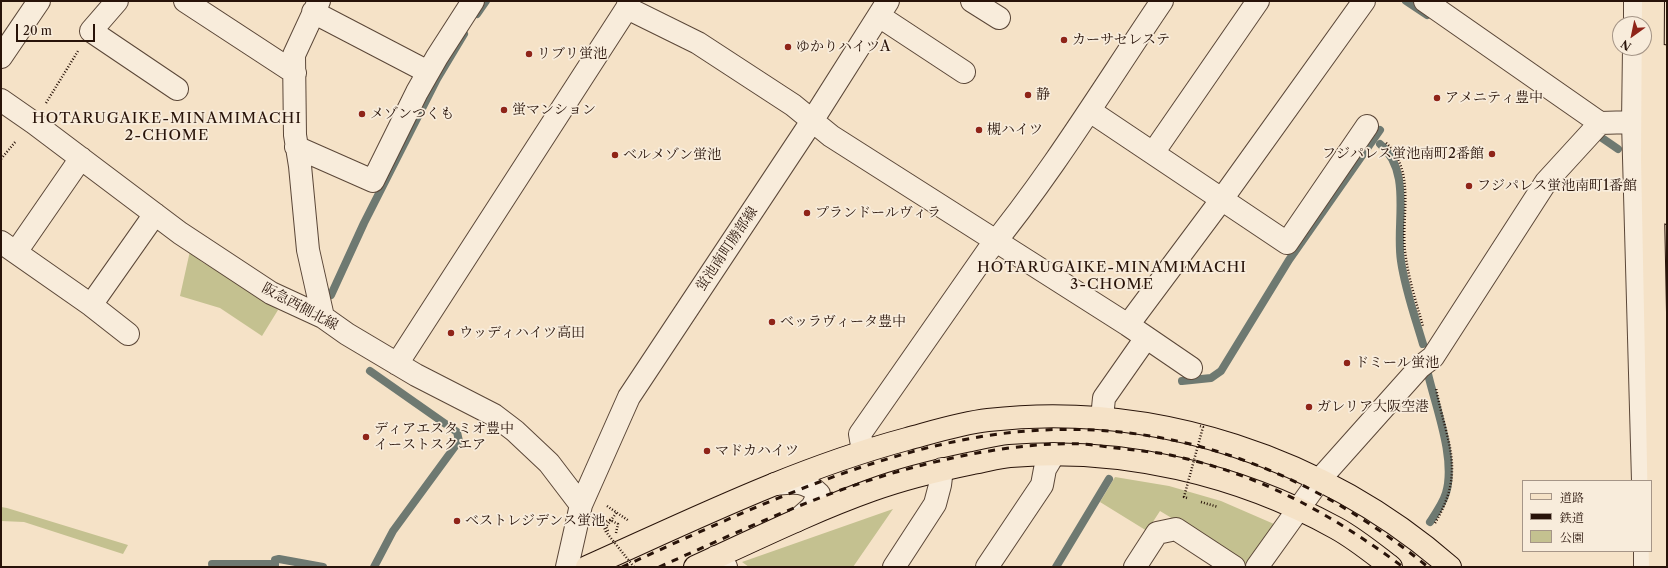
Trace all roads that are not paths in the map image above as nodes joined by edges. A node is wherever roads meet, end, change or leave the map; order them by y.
1 (39, 1) edge
2 (117, 1) edge
3 (185, 1) edge
4 (473, 1) edge
5 (972, 1) edge
6 (1162, 1) edge
7 (1258, 1) edge
8 (1364, 1) edge
9 (1425, 1) edge
10 (1635, 1) edge
11 (1653, 1) edge
12 (1661, 1) edge
13 (628, 4) edge
14 (316, 7) edge
15 (884, 8) edge
16 (1635, 16) edge
17 (999, 18) dead end
18 (1634, 56) edge
19 (1, 57) edge
20 (428, 72) junction
21 (964, 72) dead end
22 (295, 73) junction
23 (177, 89) dead end
24 (1, 100) edge
25 (1090, 111) junction
26 (812, 121) junction
27 (1600, 122) junction
28 (1634, 122) junction
29 (1367, 126) dead end
30 (296, 147) junction
31 (1153, 153) junction
32 (81, 158) junction
33 (1222, 199) junction
34 (1667, 213) edge
35 (155, 214) junction
36 (996, 241) junction
37 (9, 247) edge
38 (91, 305) junction
39 (324, 317) junction
40 (1128, 325) junction
41 (128, 334) dead end
42 (1146, 338) junction
43 (397, 364) junction
44 (1192, 368) dead end
45 (1102, 418) junction
46 (863, 451) junction
47 (1054, 454) junction
48 (942, 469) junction
49 (1320, 480) junction
50 (1643, 480) edge
51 (770, 485) junction
52 (581, 505) junction
53 (1297, 509) junction
54 (792, 523) junction
55 (1645, 552) edge
56 (721, 562) edge
57 (1386, 565) edge
58 (567, 567) edge
59 (587, 567) edge
60 (695, 567) edge
61 (894, 567) edge
62 (987, 567) edge
63 (1134, 567) edge
64 (1234, 567) edge
65 (1257, 567) edge
66 (1450, 567) edge
67 (1645, 567) edge
68 (1660, 567) edge

1 - 19 street
2 - 23 street
3 - 22 street
4 - 20 street
5 - 17 street
6 - 25 street
7 - 31 street
8 - 33 street
9 - 27 street
10 - 16 street
11 - 68 main road
12 - 34 main road
13 - 26 street
13 - 43 street
14 - 20 street
14 - 22 street
15 - 21 street
15 - 26 street, 蛍池南町勝部線
18 - 28 street
20 - 30 street
22 - 30 street
24 - 32 street, 阪急西側北線
25 - 31 street
25 - 36 street
26 - 36 street
26 - 52 street, 蛍池南町勝部線
27 - 28 street
27 - 49 street
28 - 50 street
29 - 33 street
30 - 39 street
31 - 33 street
32 - 35 street, 阪急西側北線
32 - 37 street
33 - 40 street
35 - 38 street
35 - 39 street, 阪急西側北線
36 - 40 street
36 - 46 street
37 - 38 street
38 - 41 street
39 - 43 street, 阪急西側北線
40 - 42 street
42 - 44 street
42 - 45 street
43 - 52 street, 阪急西側北線
45 - 46 main road
45 - 49 main road
46 - 51 main road
47 - 48 main road
47 - 53 main road
47 - 62 street
48 - 54 main road
48 - 61 street
49 - 53 street
49 - 66 main road
51 - 54 street
51 - 59 main road
52 - 58 street
53 - 57 main road
53 - 65 street
54 - 56 main road
55 - 67 street
56 - 60 main road
63 - 64 street

